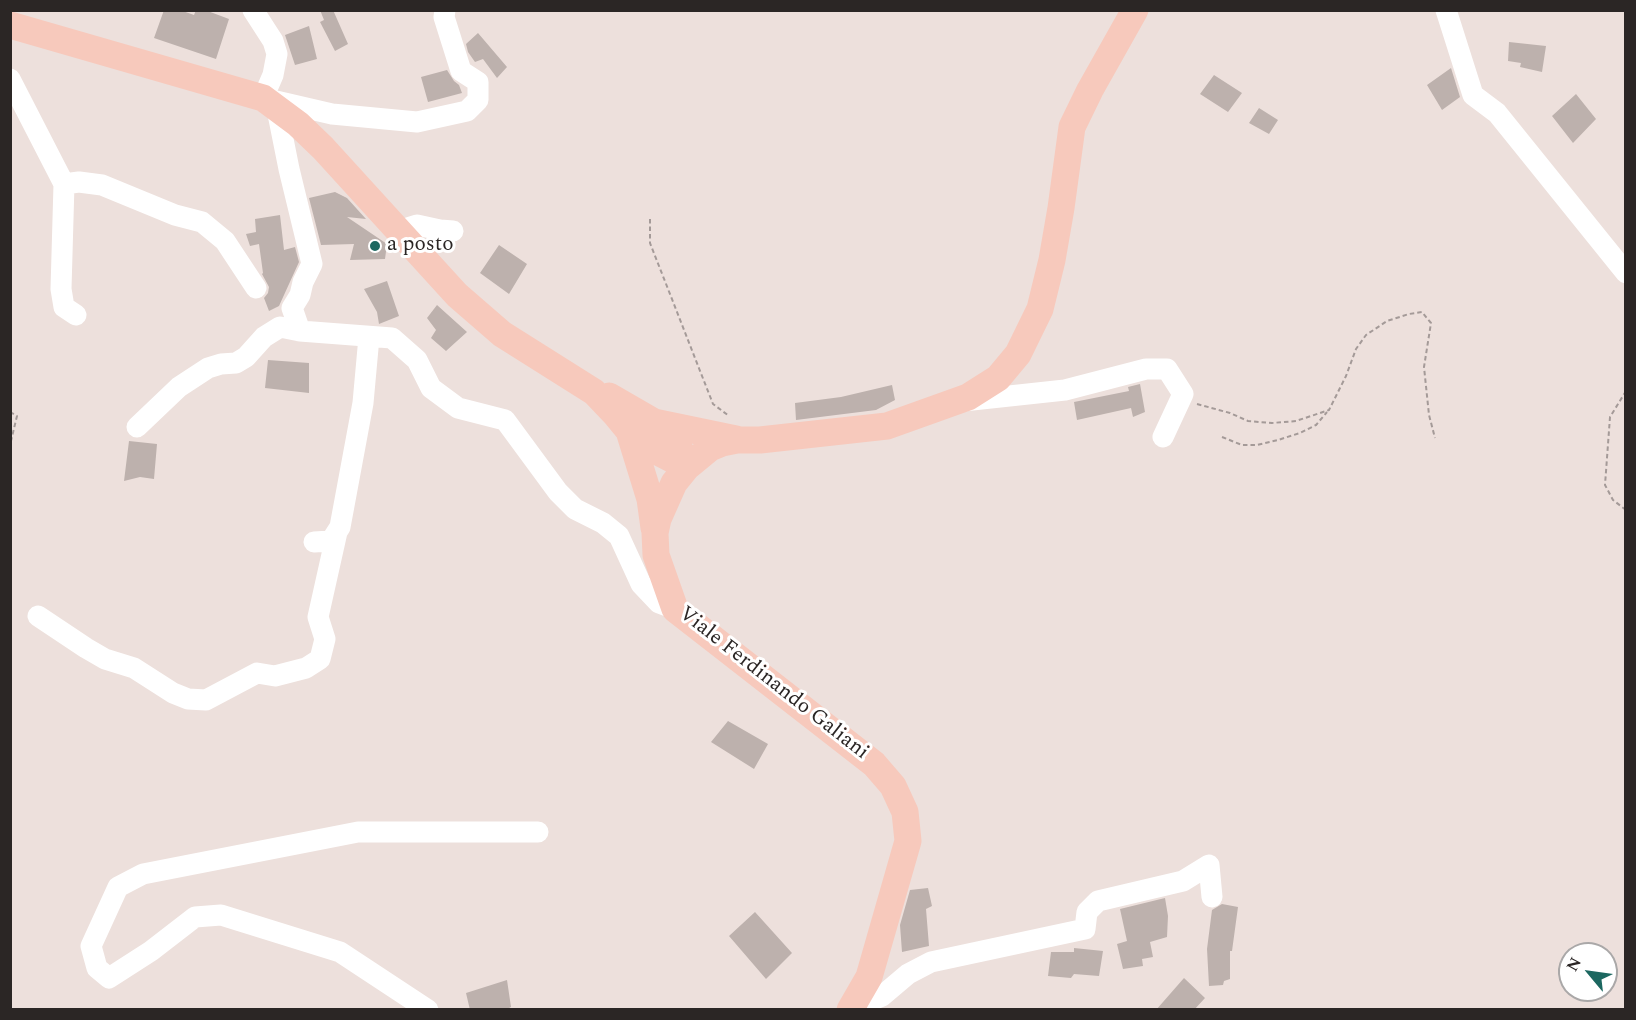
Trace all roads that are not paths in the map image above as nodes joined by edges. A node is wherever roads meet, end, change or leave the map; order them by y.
1 (253, 10) edge
2 (445, 10) edge
3 (1135, 10) edge
4 (1446, 10) edge
5 (10, 26) edge
6 (10, 79) edge
7 (270, 104) junction
8 (64, 184) junction
9 (398, 231) junction
10 (453, 231) dead end
11 (1626, 273) edge
12 (256, 288) dead end
13 (76, 315) dead end
14 (300, 331) junction
15 (368, 345) junction
16 (350, 384) dead end
17 (594, 392) junction
18 (956, 401) junction
19 (654, 422) junction
20 (137, 427) dead end
21 (736, 430) junction
22 (628, 431) junction
23 (1163, 437) dead end
24 (687, 467) junction
25 (337, 532) junction
26 (655, 533) junction
27 (314, 542) dead end
28 (675, 609) junction
29 (38, 616) dead end
30 (538, 832) dead end
31 (1212, 897) dead end
32 (850, 1009) edge
33 (428, 1010) edge

1 - 7 street
2 - 7 street
3 - 18 main road, Viale Ferdinando Galiani
4 - 11 street
5 - 7 main road
6 - 8 street
7 - 9 main road
7 - 14 street
8 - 12 street
8 - 13 street
9 - 10 street
9 - 17 main road
14 - 15 street
14 - 20 street
15 - 16 street
15 - 25 street
15 - 28 street
17 - 19 main road
17 - 22 main road
18 - 21 main road, Viale Ferdinando Galiani
18 - 23 street
19 - 21 main road
19 - 24 main road
21 - 24 main road, Viale Ferdinando Galiani
22 - 24 main road
22 - 26 main road
24 - 26 main road, Viale Ferdinando Galiani
25 - 27 street
25 - 29 street
26 - 28 main road, Viale Ferdinando Galiani
28 - 32 main road, Viale Ferdinando Galiani
30 - 33 street
31 - 32 street

